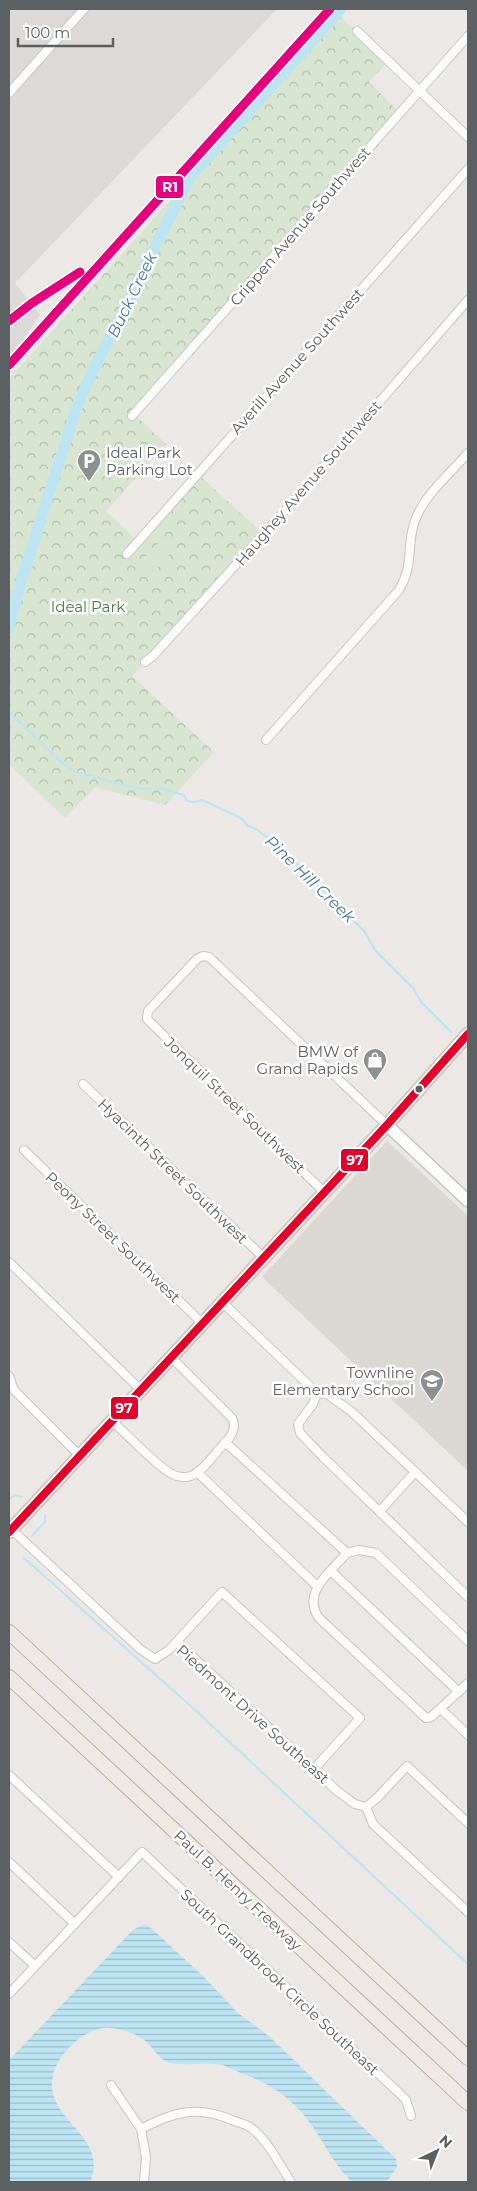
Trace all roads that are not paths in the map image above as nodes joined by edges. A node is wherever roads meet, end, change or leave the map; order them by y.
1 (84, 9) edge
2 (357, 31) dead end
3 (468, 36) edge
4 (419, 90) junction
5 (9, 93) edge
6 (468, 136) edge
7 (468, 168) edge
8 (468, 300) edge
9 (132, 416) dead end
10 (468, 453) edge
11 (127, 554) dead end
12 (144, 662) dead end
13 (266, 740) dead end
14 (468, 1034) edge
15 (83, 1084) dead end
16 (387, 1125) junction
17 (24, 1150) dead end
18 (324, 1192) junction
19 (468, 1201) edge
20 (263, 1257) junction
21 (9, 1262) edge
22 (222, 1302) junction
23 (202, 1324) junction
24 (171, 1357) junction
25 (9, 1376) edge
26 (141, 1390) junction
27 (317, 1393) junction
28 (112, 1421) junction
29 (226, 1442) junction
30 (80, 1456) junction
31 (197, 1472) junction
32 (415, 1472) junction
33 (380, 1511) junction
34 (468, 1522) edge
35 (10, 1530) edge
36 (347, 1554) junction
37 (331, 1571) junction
38 (318, 1586) junction
39 (468, 1597) edge
40 (9, 1632) edge
41 (468, 1641) edge
42 (177, 1642) junction
43 (9, 1677) edge
44 (468, 1683) edge
45 (459, 1692) junction
46 (441, 1709) junction
47 (468, 1735) edge
48 (314, 1769) junction
49 (9, 1775) edge
50 (366, 1806) junction
51 (468, 1823) edge
52 (9, 1862) edge
53 (119, 1878) junction
54 (468, 1912) edge
55 (75, 1924) junction
56 (9, 1942) edge
57 (35, 1966) junction
58 (9, 1994) edge
59 (468, 2058) edge
60 (111, 2085) dead end
61 (468, 2103) edge
62 (411, 2116) dead end
63 (141, 2129) junction
64 (144, 2182) edge
65 (290, 2182) edge

1 - 5 street
2 - 4 street
3 - 4 street, Crippen Avenue Southwest
4 - 6 street
4 - 9 street, Crippen Avenue Southwest
7 - 11 street, Averill Avenue Southwest
8 - 12 street, Haughey Avenue Southwest
10 - 13 street
14 - 16 main road
15 - 20 street, Hyacinth Street Southwest
16 - 18 main road
16 - 18 street, Jonquil Street Southwest
16 - 19 main road
17 - 23 street, Peony Street Southwest
18 - 20 main road
20 - 22 main road
21 - 26 street
22 - 23 main road
22 - 27 street
23 - 24 main road
24 - 26 main road
24 - 29 street
25 - 30 street
26 - 28 main road
27 - 32 street
27 - 33 street
28 - 30 main road
28 - 31 street
29 - 31 street
29 - 36 street
30 - 35 main road
31 - 38 street
32 - 33 street
32 - 34 street
33 - 39 street
35 - 42 street, Piedmont Drive Southeast
36 - 37 street
36 - 41 street
37 - 38 street
37 - 45 street
38 - 46 street
40 - 59 highway
42 - 48 street, Piedmont Drive Southeast
42 - 48 street
43 - 61 highway, Paul B. Henry Freeway
44 - 45 street
45 - 46 street
46 - 47 street
48 - 50 street, Piedmont Drive Southeast
49 - 53 street
50 - 51 street
50 - 54 street
52 - 55 street
53 - 55 street
53 - 62 street, South Grandbrook Circle Southeast
55 - 57 street
56 - 57 street
57 - 58 street
60 - 63 street
63 - 64 street
63 - 65 street

